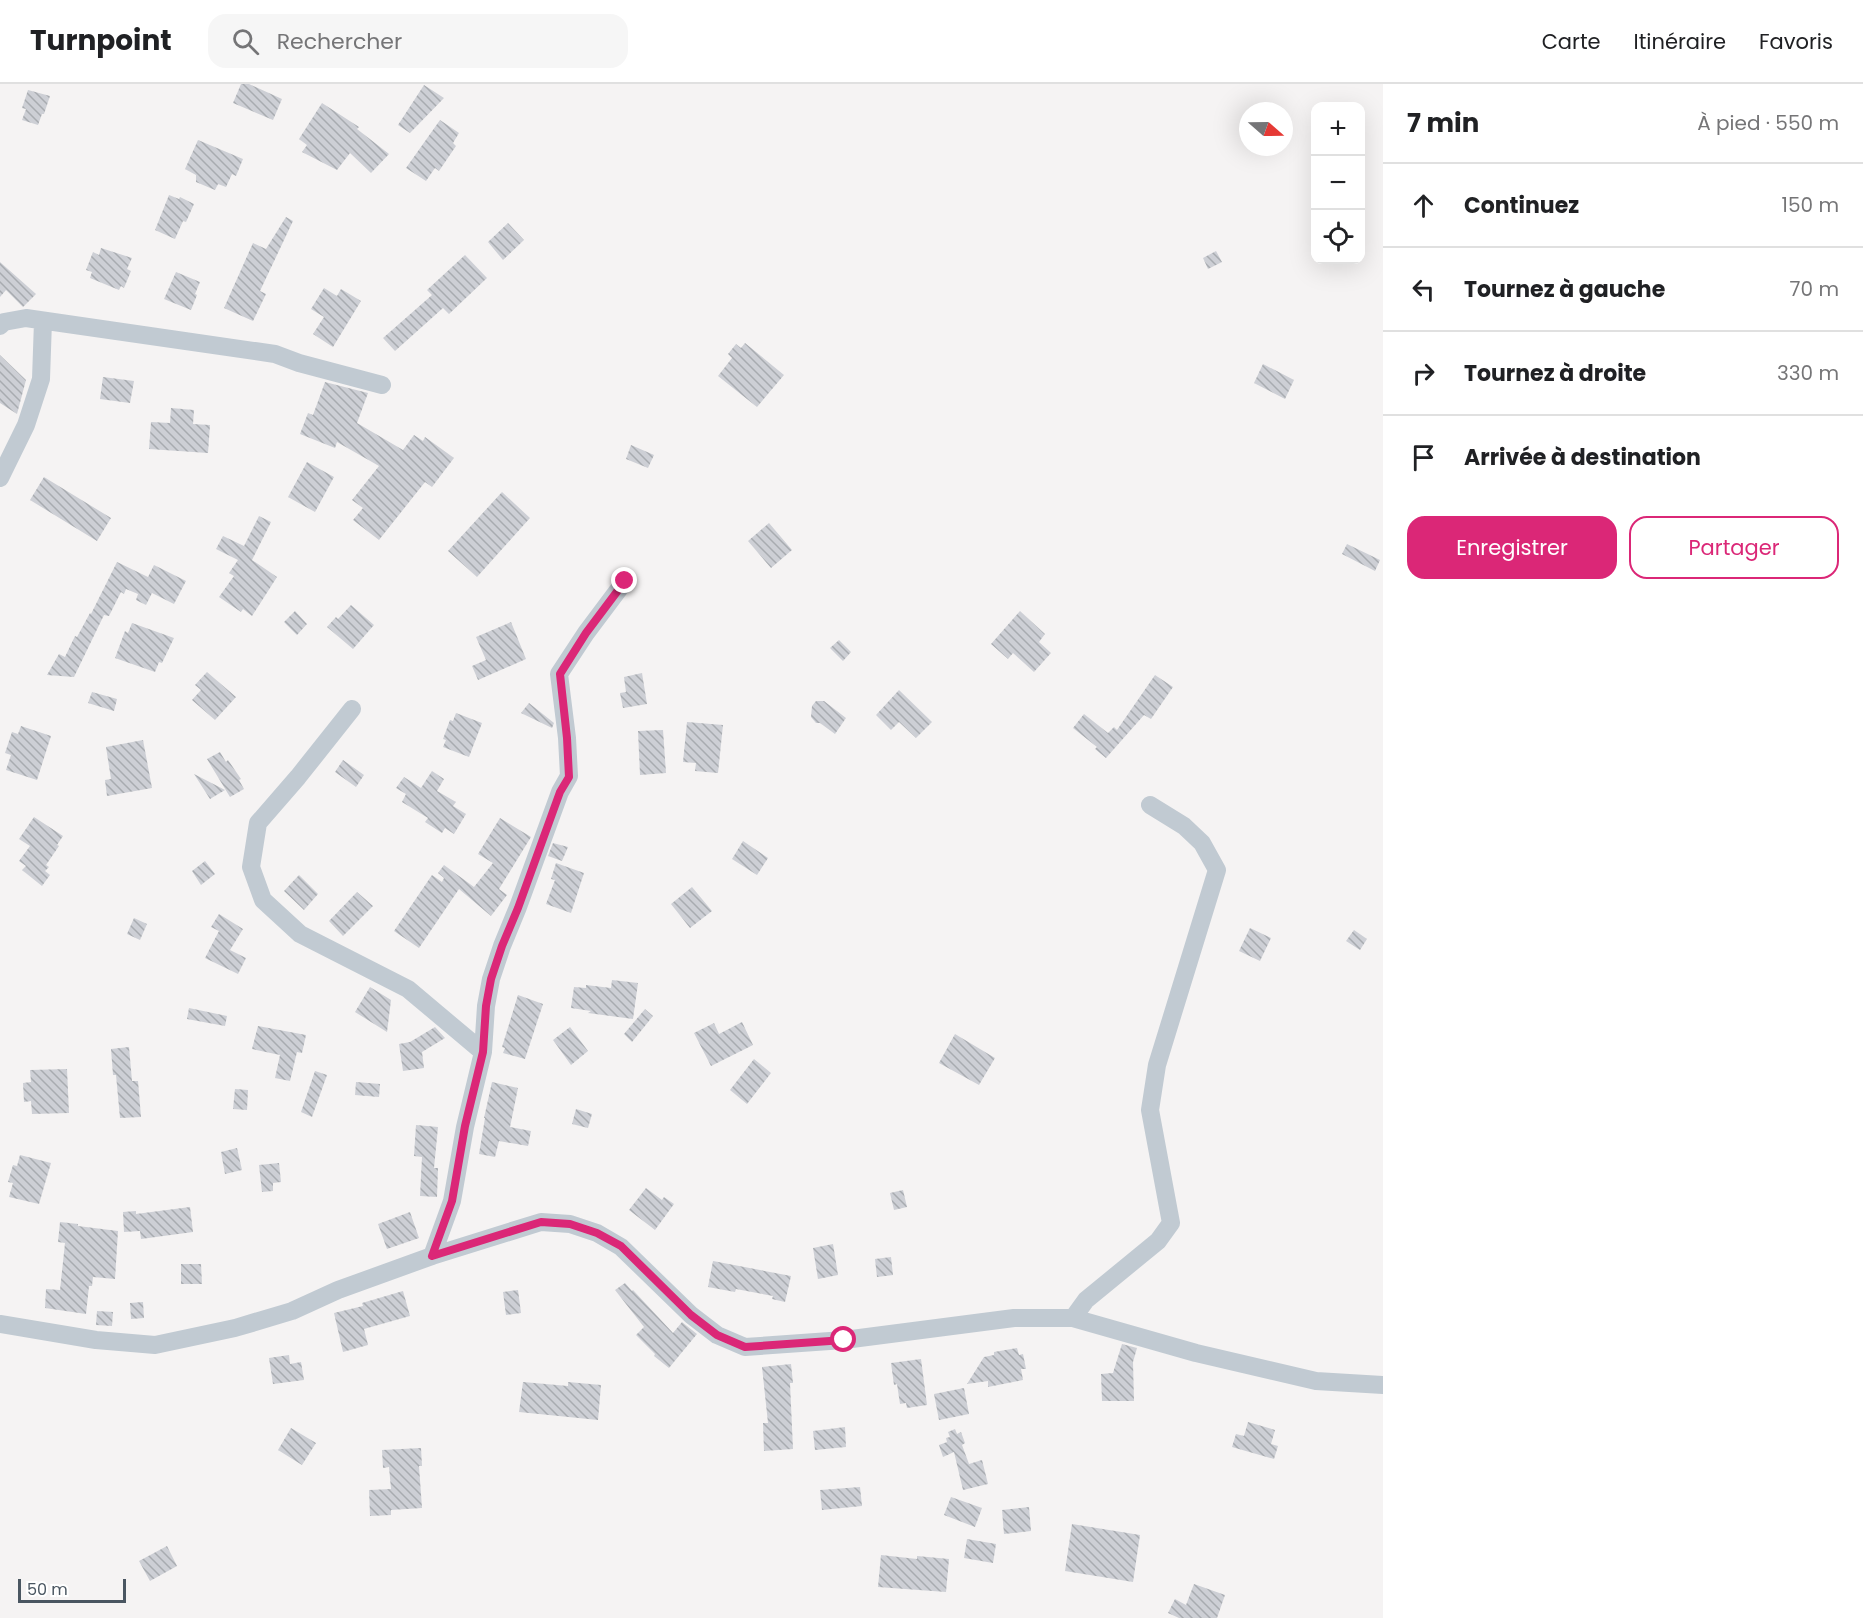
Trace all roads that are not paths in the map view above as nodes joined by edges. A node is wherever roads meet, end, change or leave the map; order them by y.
1 (43, 321) junction
2 (0, 326) edge
3 (382, 385) dead end
4 (0, 478) edge
5 (625, 581) dead end
6 (352, 709) dead end
7 (1150, 805) dead end
8 (483, 1052) junction
9 (432, 1256) junction
10 (1073, 1318) junction
11 (0, 1324) edge
12 (1383, 1385) edge

1 - 2 street
1 - 3 street
1 - 4 street
5 - 8 street
6 - 8 street
7 - 10 street
8 - 9 street
9 - 10 street
9 - 11 street
10 - 12 street

